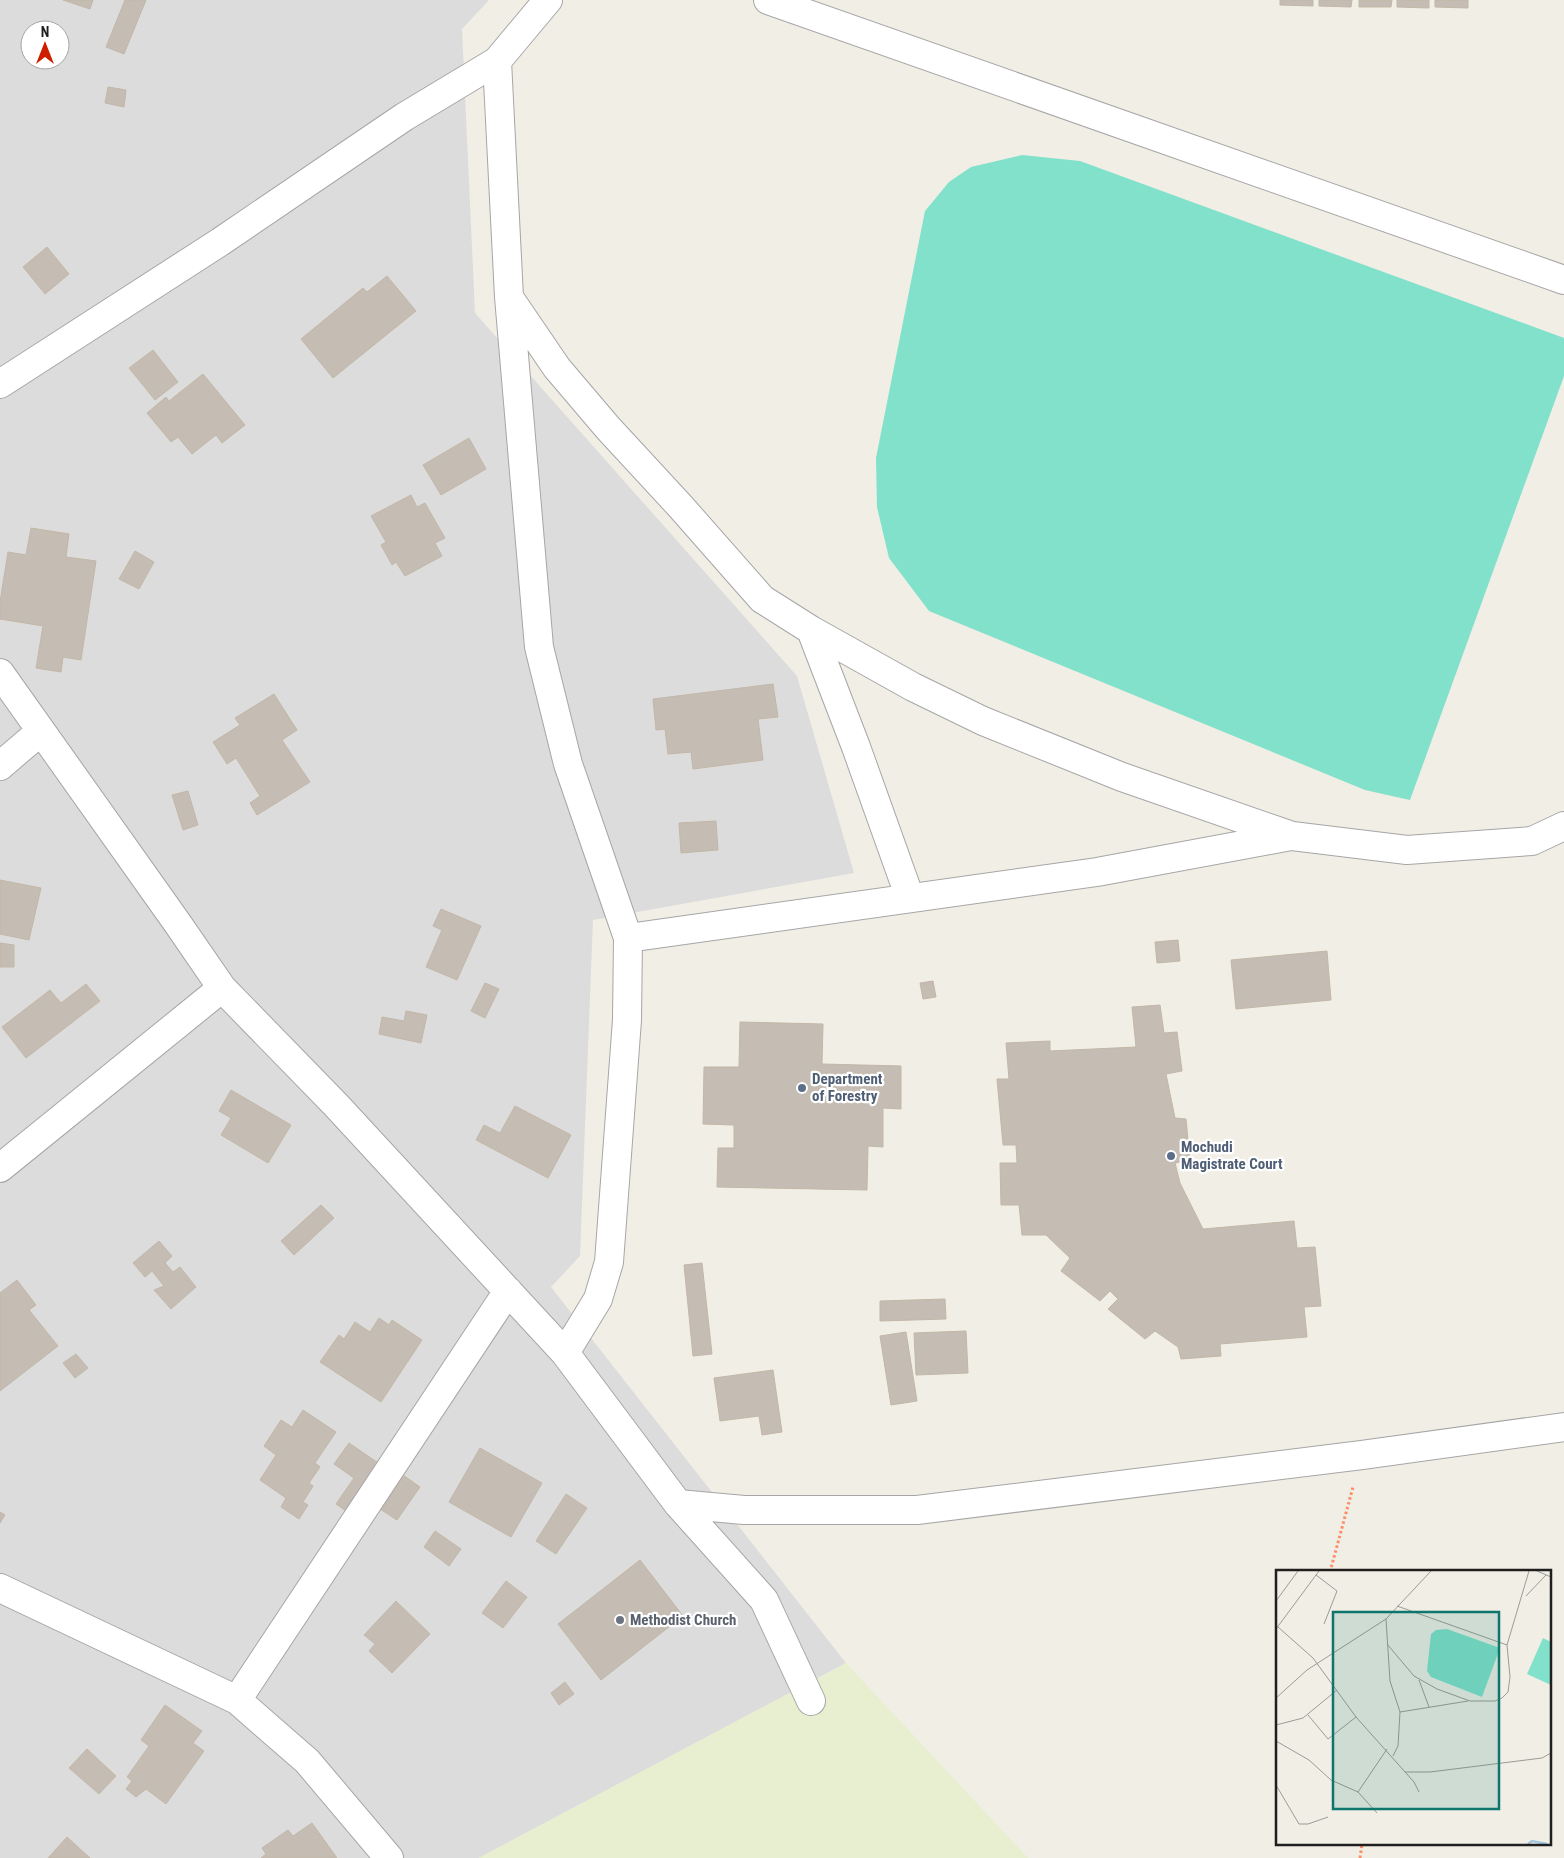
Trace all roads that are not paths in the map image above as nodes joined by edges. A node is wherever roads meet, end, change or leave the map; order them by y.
1 (548, 0) edge
2 (768, 0) edge
3 (497, 61) junction
4 (1564, 280) edge
5 (509, 297) junction
6 (0, 384) edge
7 (811, 630) junction
8 (0, 673) edge
9 (40, 731) junction
10 (0, 766) edge
11 (1564, 826) edge
12 (1292, 836) junction
13 (910, 898) junction
14 (628, 938) junction
15 (222, 988) junction
16 (0, 1168) edge
17 (508, 1292) junction
18 (565, 1353) junction
19 (1564, 1426) edge
20 (678, 1504) junction
21 (0, 1588) edge
22 (237, 1700) junction
23 (811, 1701) dead end
24 (389, 1858) edge

1 - 3 street
2 - 4 street
3 - 5 street
3 - 6 street
5 - 7 street
5 - 14 street
7 - 12 street
7 - 13 street
8 - 9 street
9 - 10 street
9 - 15 street
11 - 12 street
12 - 13 street
13 - 14 street
14 - 18 street
15 - 16 street
15 - 17 street
17 - 18 street
17 - 22 street
18 - 20 street
19 - 20 street
20 - 23 street
21 - 22 street
22 - 24 street

